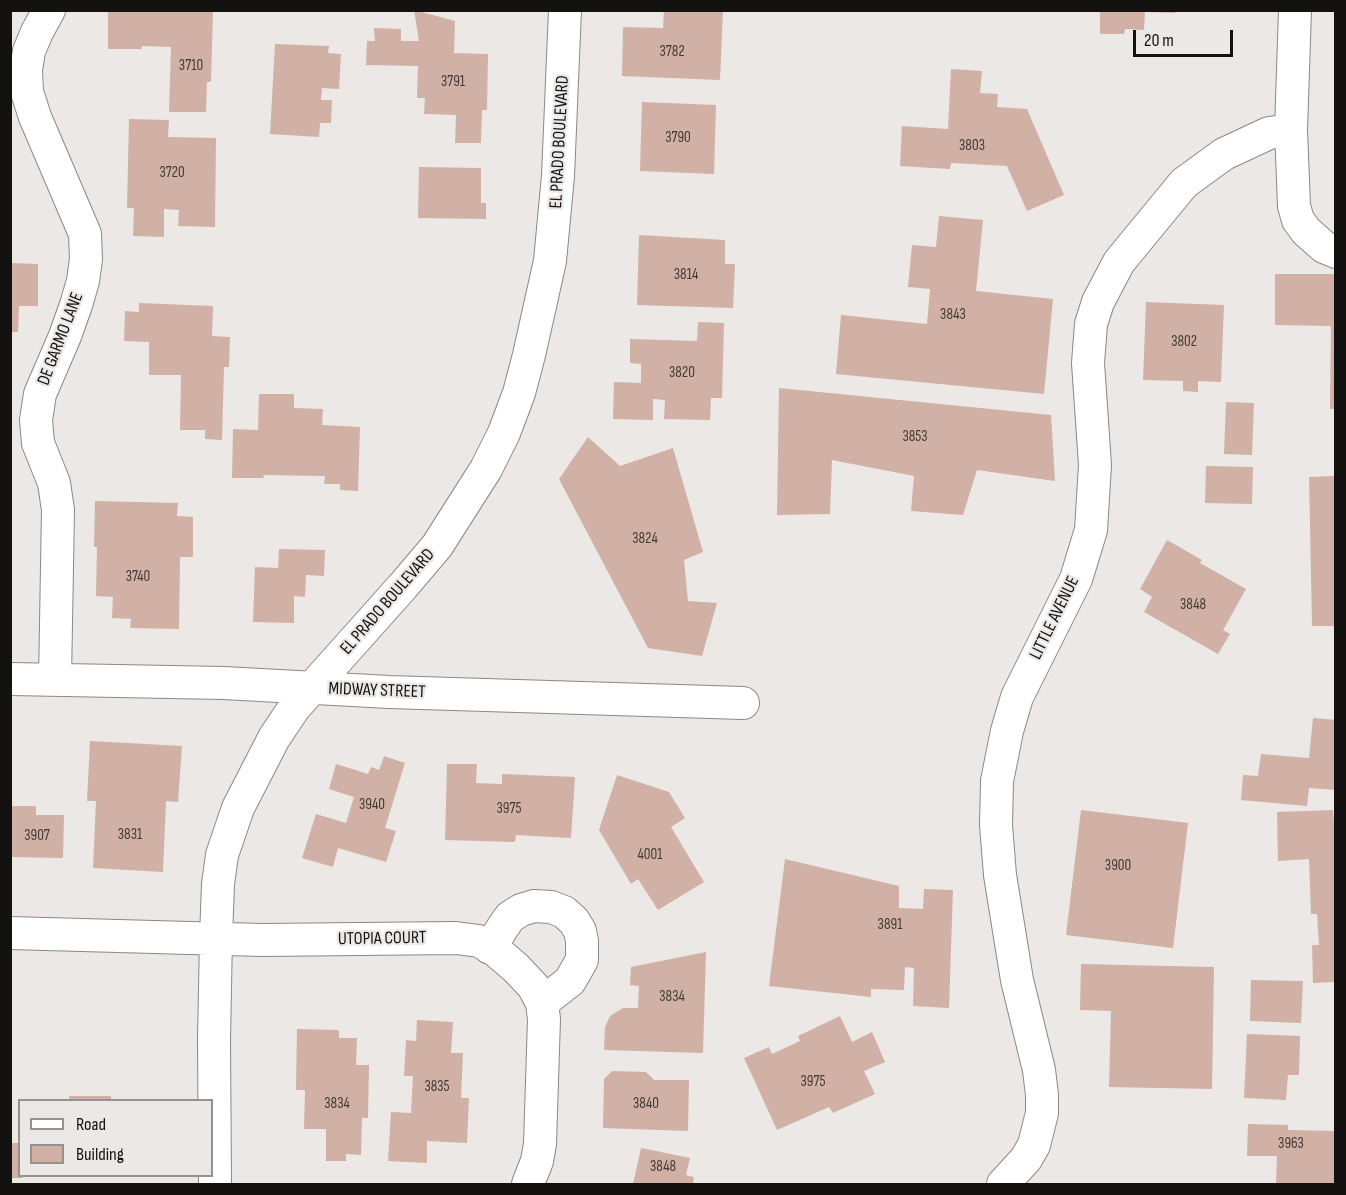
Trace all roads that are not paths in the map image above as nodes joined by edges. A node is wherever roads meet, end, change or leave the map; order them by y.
1 (49, 10) edge
2 (565, 10) edge
3 (1295, 10) edge
4 (1291, 130) junction
5 (1335, 252) edge
6 (10, 679) edge
7 (55, 681) junction
8 (312, 688) junction
9 (743, 703) dead end
10 (10, 933) edge
11 (216, 938) junction
12 (490, 948) junction
13 (542, 1002) junction
14 (529, 1184) edge
15 (215, 1185) edge
16 (1003, 1185) edge

1 - 7 street, DE GARMO LANE
2 - 8 street, EL PRADO BOULEVARD
3 - 4 street
4 - 5 street
4 - 16 street, LITTLE AVENUE
6 - 7 street, MIDWAY STREET
7 - 8 street, MIDWAY STREET
8 - 9 street, MIDWAY STREET
8 - 11 street, EL PRADO BOULEVARD
10 - 11 street, UTOPIA COURT
11 - 12 street, UTOPIA COURT
11 - 15 street, EL PRADO BOULEVARD
12 - 13 street, UTOPIA COURT
12 - 13 street
13 - 14 street

